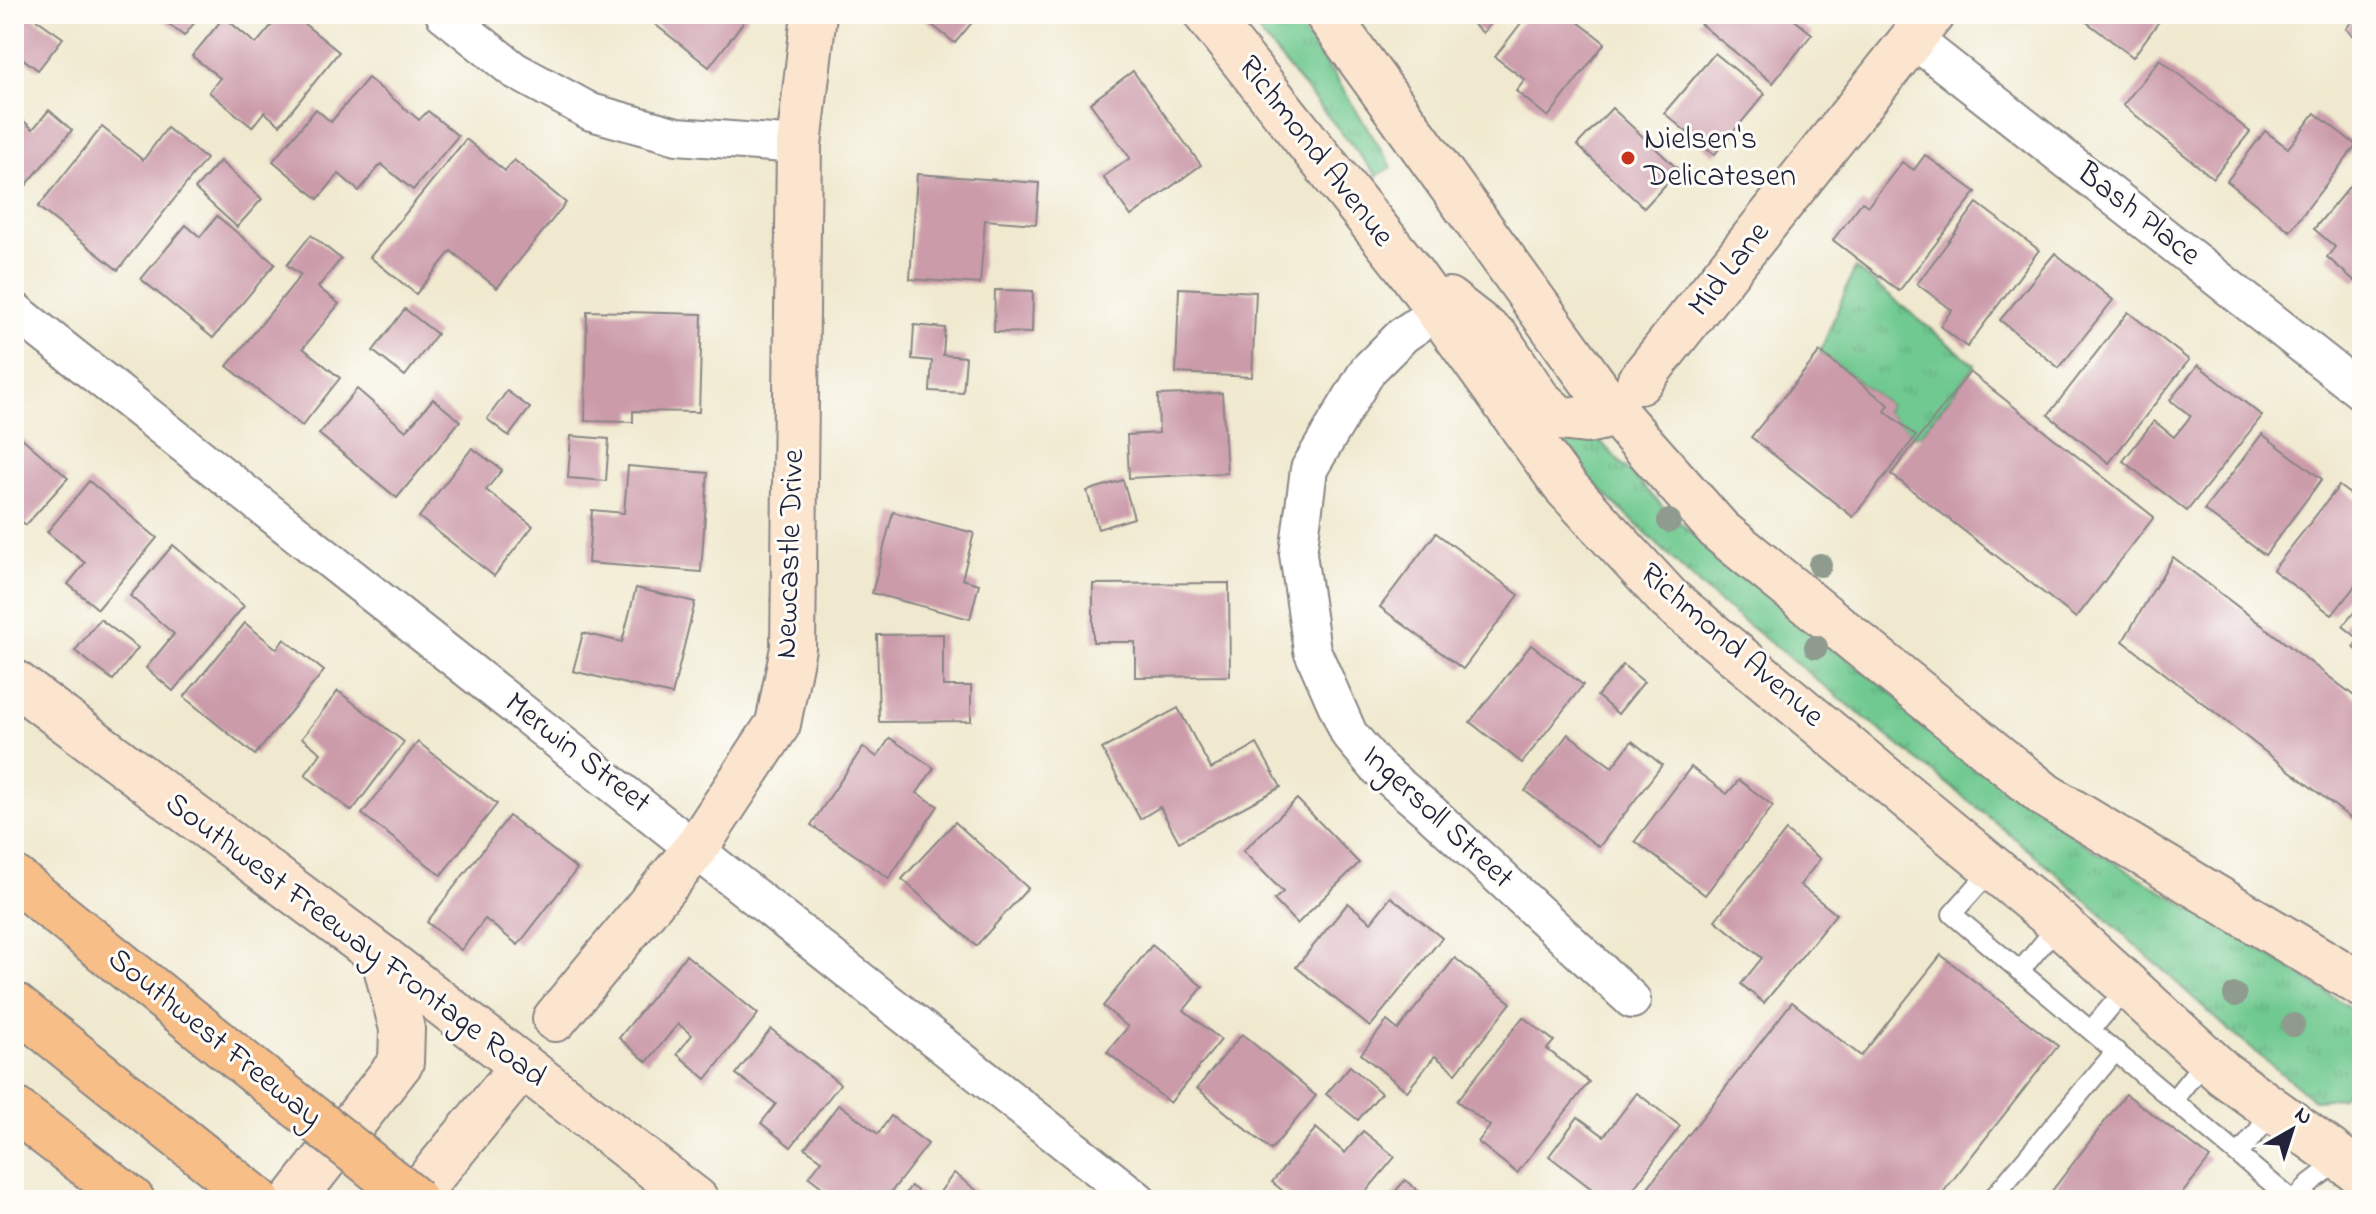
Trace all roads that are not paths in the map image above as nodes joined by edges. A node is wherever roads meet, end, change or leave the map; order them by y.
1 (444, 14) edge
2 (814, 14) edge
3 (1206, 14) edge
4 (1327, 14) edge
5 (1923, 26) edge
6 (799, 145) junction
7 (1406, 266) junction
8 (14, 310) edge
9 (1438, 311) junction
10 (2362, 392) edge
11 (1625, 395) junction
12 (14, 682) edge
13 (696, 848) junction
14 (1993, 868) junction
15 (14, 878) edge
16 (2060, 924) junction
17 (384, 959) junction
18 (2020, 971) junction
19 (2362, 985) edge
20 (2128, 986) junction
21 (1632, 1000) dead end
22 (14, 1005) edge
23 (555, 1019) dead end
24 (2091, 1030) junction
25 (2116, 1051) junction
26 (2207, 1058) junction
27 (521, 1068) junction
28 (2174, 1099) junction
29 (14, 1109) edge
30 (2275, 1110) junction
31 (2239, 1154) junction
32 (2355, 1156) edge
33 (132, 1200) edge
34 (258, 1200) edge
35 (293, 1200) edge
36 (413, 1200) edge
37 (696, 1200) edge
38 (1138, 1200) edge
39 (1991, 1200) edge
40 (2293, 1200) edge

1 - 6 street
2 - 6 main road, Newcastle Drive
3 - 7 main road, Richmond Avenue
4 - 11 main road
5 - 10 street, Bash Place
5 - 11 main road, Mid Lane
6 - 13 main road, Newcastle Drive
7 - 9 main road, Richmond Avenue
7 - 11 main road
8 - 13 street, Merwin Street
9 - 14 main road, Richmond Avenue
9 - 21 street, Ingersoll Street
11 - 19 main road
12 - 17 main road, Southwest Freeway Frontage Road
13 - 23 main road, Newcastle Drive
13 - 38 street, Merwin Street
14 - 16 main road, Richmond Avenue
14 - 18 lane
15 - 36 highway, Southwest Freeway, bridge
16 - 18 lane
16 - 20 main road, Richmond Avenue
17 - 27 main road, Southwest Freeway Frontage Road
17 - 35 main road
18 - 24 lane
20 - 24 lane
20 - 26 main road, Richmond Avenue
22 - 34 highway
24 - 25 lane
25 - 28 lane
25 - 39 lane
26 - 28 lane
26 - 30 main road, Richmond Avenue
27 - 36 main road
27 - 37 main road, Southwest Freeway Frontage Road
28 - 31 lane
29 - 33 highway
30 - 31 lane
30 - 32 main road, Richmond Avenue
31 - 40 lane
32 - 40 lane

